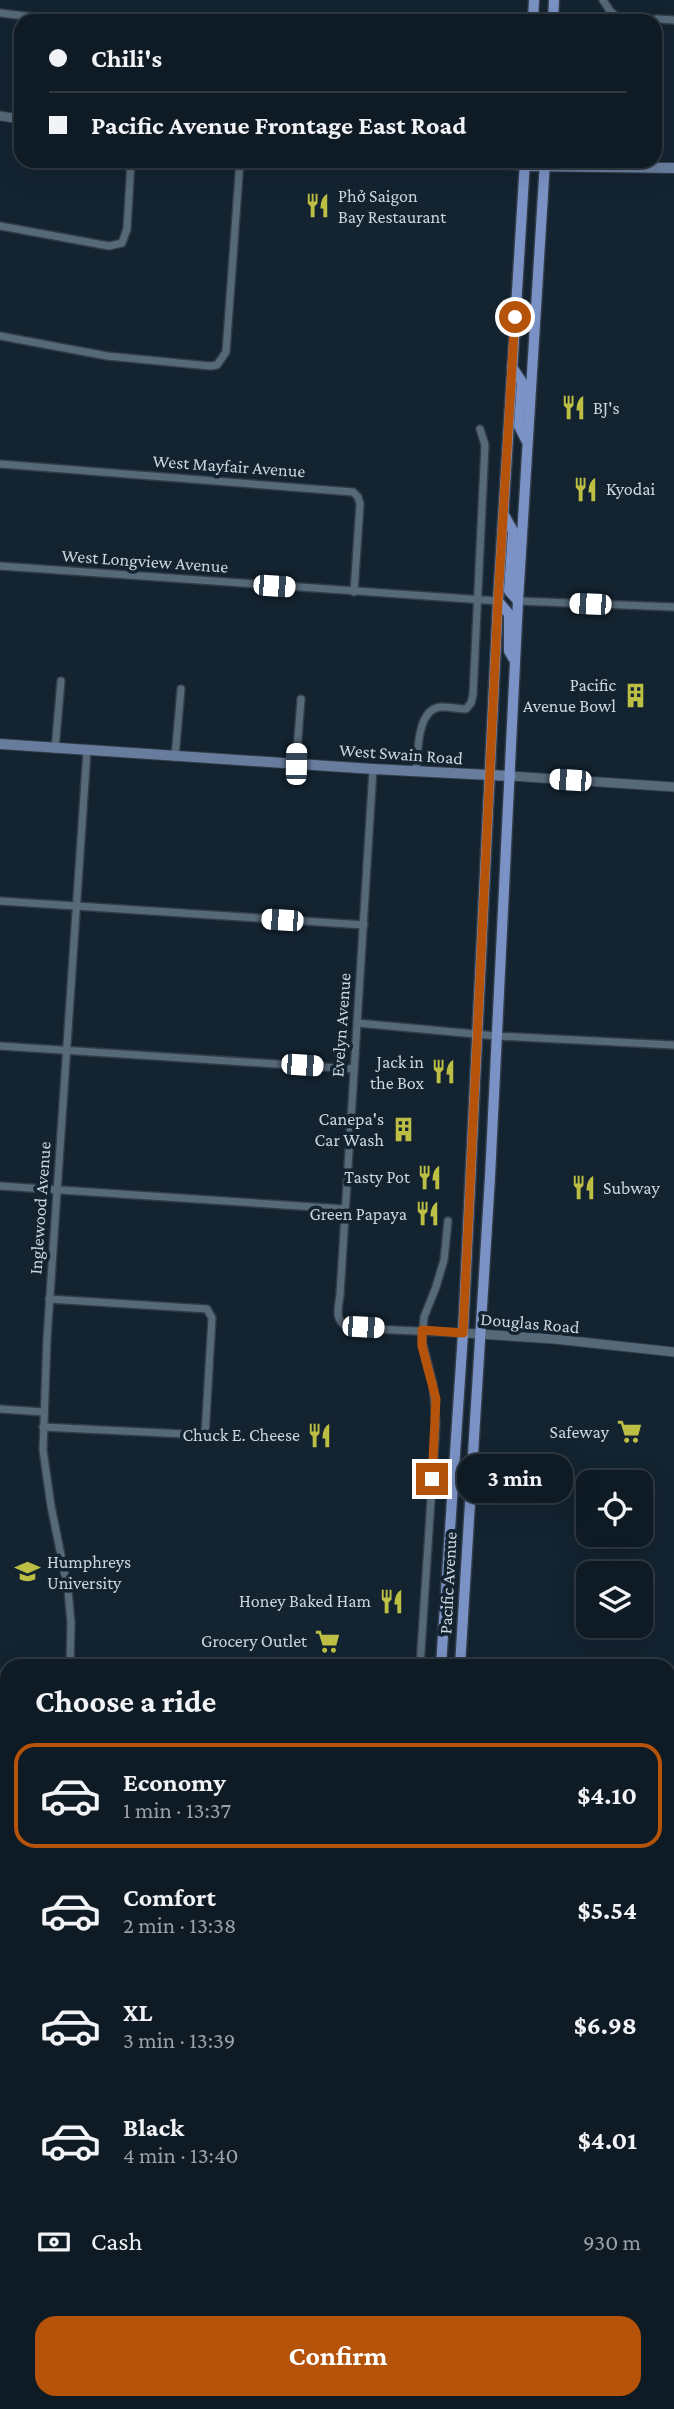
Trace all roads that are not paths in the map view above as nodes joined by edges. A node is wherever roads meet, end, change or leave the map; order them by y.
1 (603, 0) edge
2 (614, 14) edge
3 (131, 168) edge
4 (239, 168) edge
5 (524, 168) edge
6 (545, 168) edge
7 (0, 226) edge
8 (0, 337) edge
9 (512, 367) junction
10 (480, 429) dead end
11 (527, 443) junction
12 (0, 464) edge
13 (503, 512) junction
14 (0, 566) edge
15 (354, 592) junction
16 (477, 601) junction
17 (498, 601) junction
18 (519, 601) junction
19 (674, 607) edge
20 (516, 664) junction
21 (61, 681) dead end
22 (181, 689) dead end
23 (301, 699) dead end
24 (0, 744) edge
25 (55, 748) junction
26 (88, 751) junction
27 (175, 757) junction
28 (296, 764) junction
29 (373, 769) junction
30 (416, 772) junction
31 (490, 775) junction
32 (511, 776) junction
33 (674, 787) edge
34 (0, 901) edge
35 (76, 906) junction
36 (364, 925) junction
37 (357, 1023) junction
38 (478, 1033) junction
39 (497, 1036) junction
40 (674, 1045) edge
41 (0, 1046) edge
42 (67, 1050) junction
43 (354, 1069) junction
44 (0, 1186) edge
45 (57, 1190) junction
46 (345, 1209) junction
47 (448, 1221) dead end
48 (49, 1299) junction
49 (342, 1324) joint
50 (422, 1330) junction
51 (463, 1333) junction
52 (480, 1334) junction
53 (674, 1352) edge
54 (0, 1409) edge
55 (44, 1412) junction
56 (43, 1427) junction
57 (70, 1659) edge
58 (420, 1659) edge
59 (441, 1659) edge
60 (460, 1659) edge
61 (0, 2273) edge
62 (0, 2293) edge

1 - 2 street
3 - 7 street
4 - 8 street
5 - 9 main road
6 - 11 main road, Pacific Avenue
9 - 11 main road
9 - 13 main road
10 - 16 street
11 - 18 main road, Pacific Avenue
12 - 15 street, West Mayfair Avenue
13 - 17 main road
13 - 18 main road
14 - 15 street, West Longview Avenue
15 - 16 street, West Longview Avenue
16 - 17 street, West Longview Avenue
16 - 30 street
17 - 20 main road
17 - 31 main road
18 - 19 street
18 - 20 main road, Pacific Avenue
20 - 32 main road, Pacific Avenue
21 - 25 street
22 - 27 street
23 - 28 street
24 - 25 main road, West Swain Road
25 - 26 main road, West Swain Road
26 - 27 main road, West Swain Road
26 - 35 street, Inglewood Avenue
27 - 28 main road, West Swain Road
28 - 29 main road, West Swain Road
29 - 30 main road, West Swain Road
29 - 36 street, Evelyn Avenue
30 - 31 main road, West Swain Road
31 - 32 main road, West Swain Road
31 - 38 main road
32 - 33 street, West Swain Road
32 - 39 main road, Pacific Avenue
34 - 35 street
35 - 36 street
35 - 42 street, Inglewood Avenue
36 - 37 street, Evelyn Avenue
37 - 38 street
37 - 43 street, Evelyn Avenue
38 - 39 street
38 - 51 main road
39 - 40 street
39 - 52 main road, Pacific Avenue
41 - 42 street
42 - 43 street
42 - 45 street, Inglewood Avenue
43 - 46 street, Evelyn Avenue
44 - 45 street
45 - 46 street
45 - 48 street, Inglewood Avenue
46 - 49 street, Evelyn Avenue
47 - 50 street
48 - 55 street, Inglewood Avenue
48 - 56 street
49 - 50 street, Douglas Road
50 - 51 street, Douglas Road
50 - 58 street
51 - 52 street, Douglas Road
51 - 59 main road
52 - 53 street, Douglas Road
52 - 60 main road, Pacific Avenue
54 - 55 street
55 - 56 street, Inglewood Avenue
56 - 57 street, Inglewood Avenue
61 - 62 street

